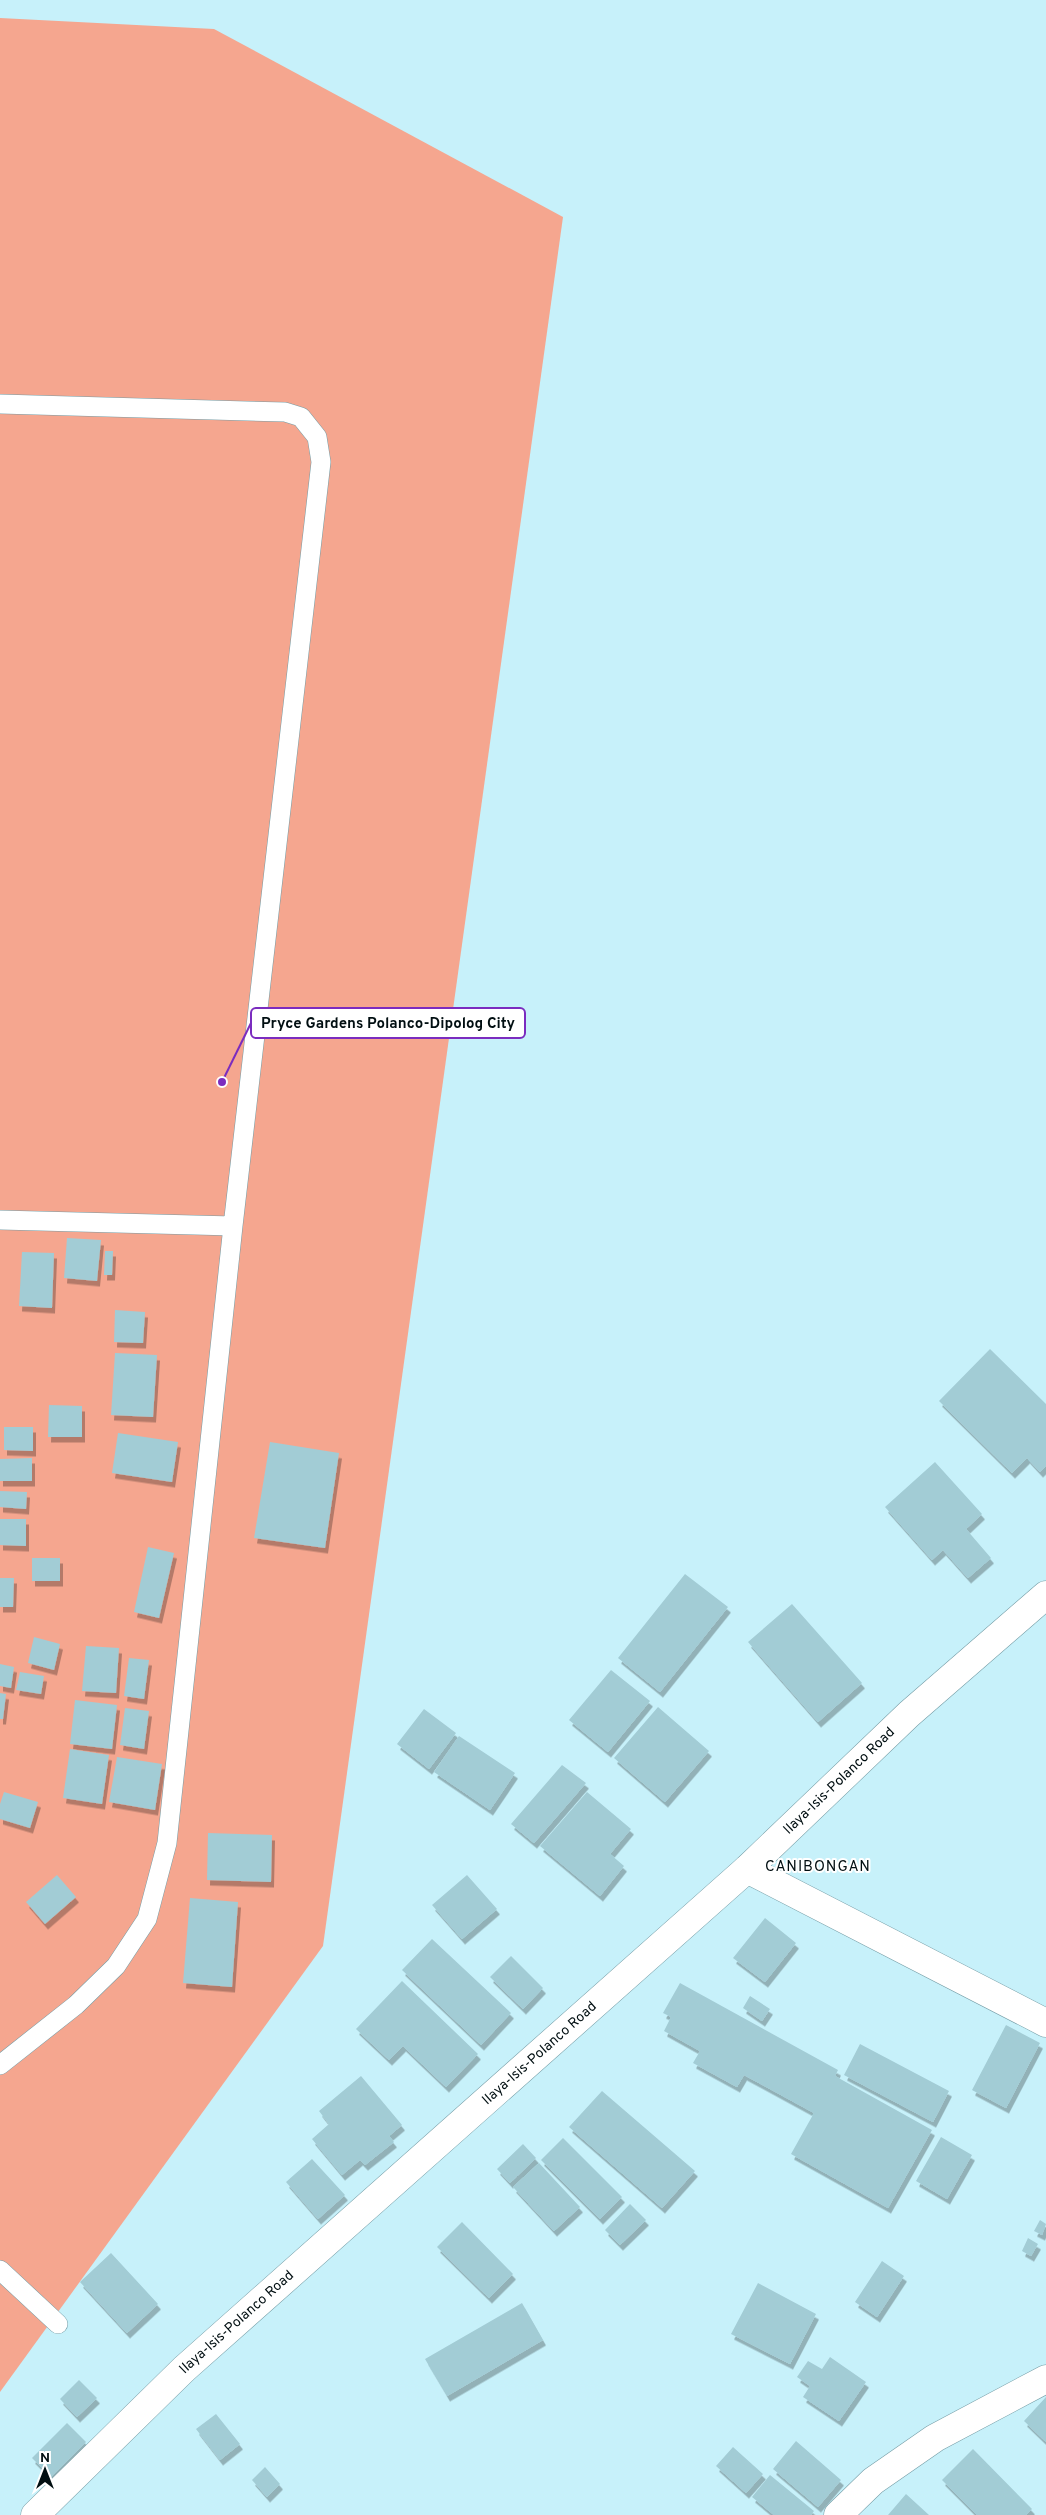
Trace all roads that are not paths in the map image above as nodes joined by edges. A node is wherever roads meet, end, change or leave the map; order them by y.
1 (0, 404) edge
2 (0, 1220) edge
3 (233, 1226) junction
4 (1046, 1595) edge
5 (747, 1869) junction
6 (1046, 2023) edge
7 (0, 2065) edge
8 (0, 2270) edge
9 (58, 2324) dead end
10 (1046, 2379) edge
11 (35, 2515) edge
12 (838, 2515) edge

1 - 3 lane
2 - 3 lane
3 - 7 lane
4 - 5 main road, Ilaya-Isis-Polanco Road
5 - 6 main road
5 - 11 main road, Ilaya-Isis-Polanco Road
8 - 9 lane
10 - 12 main road

